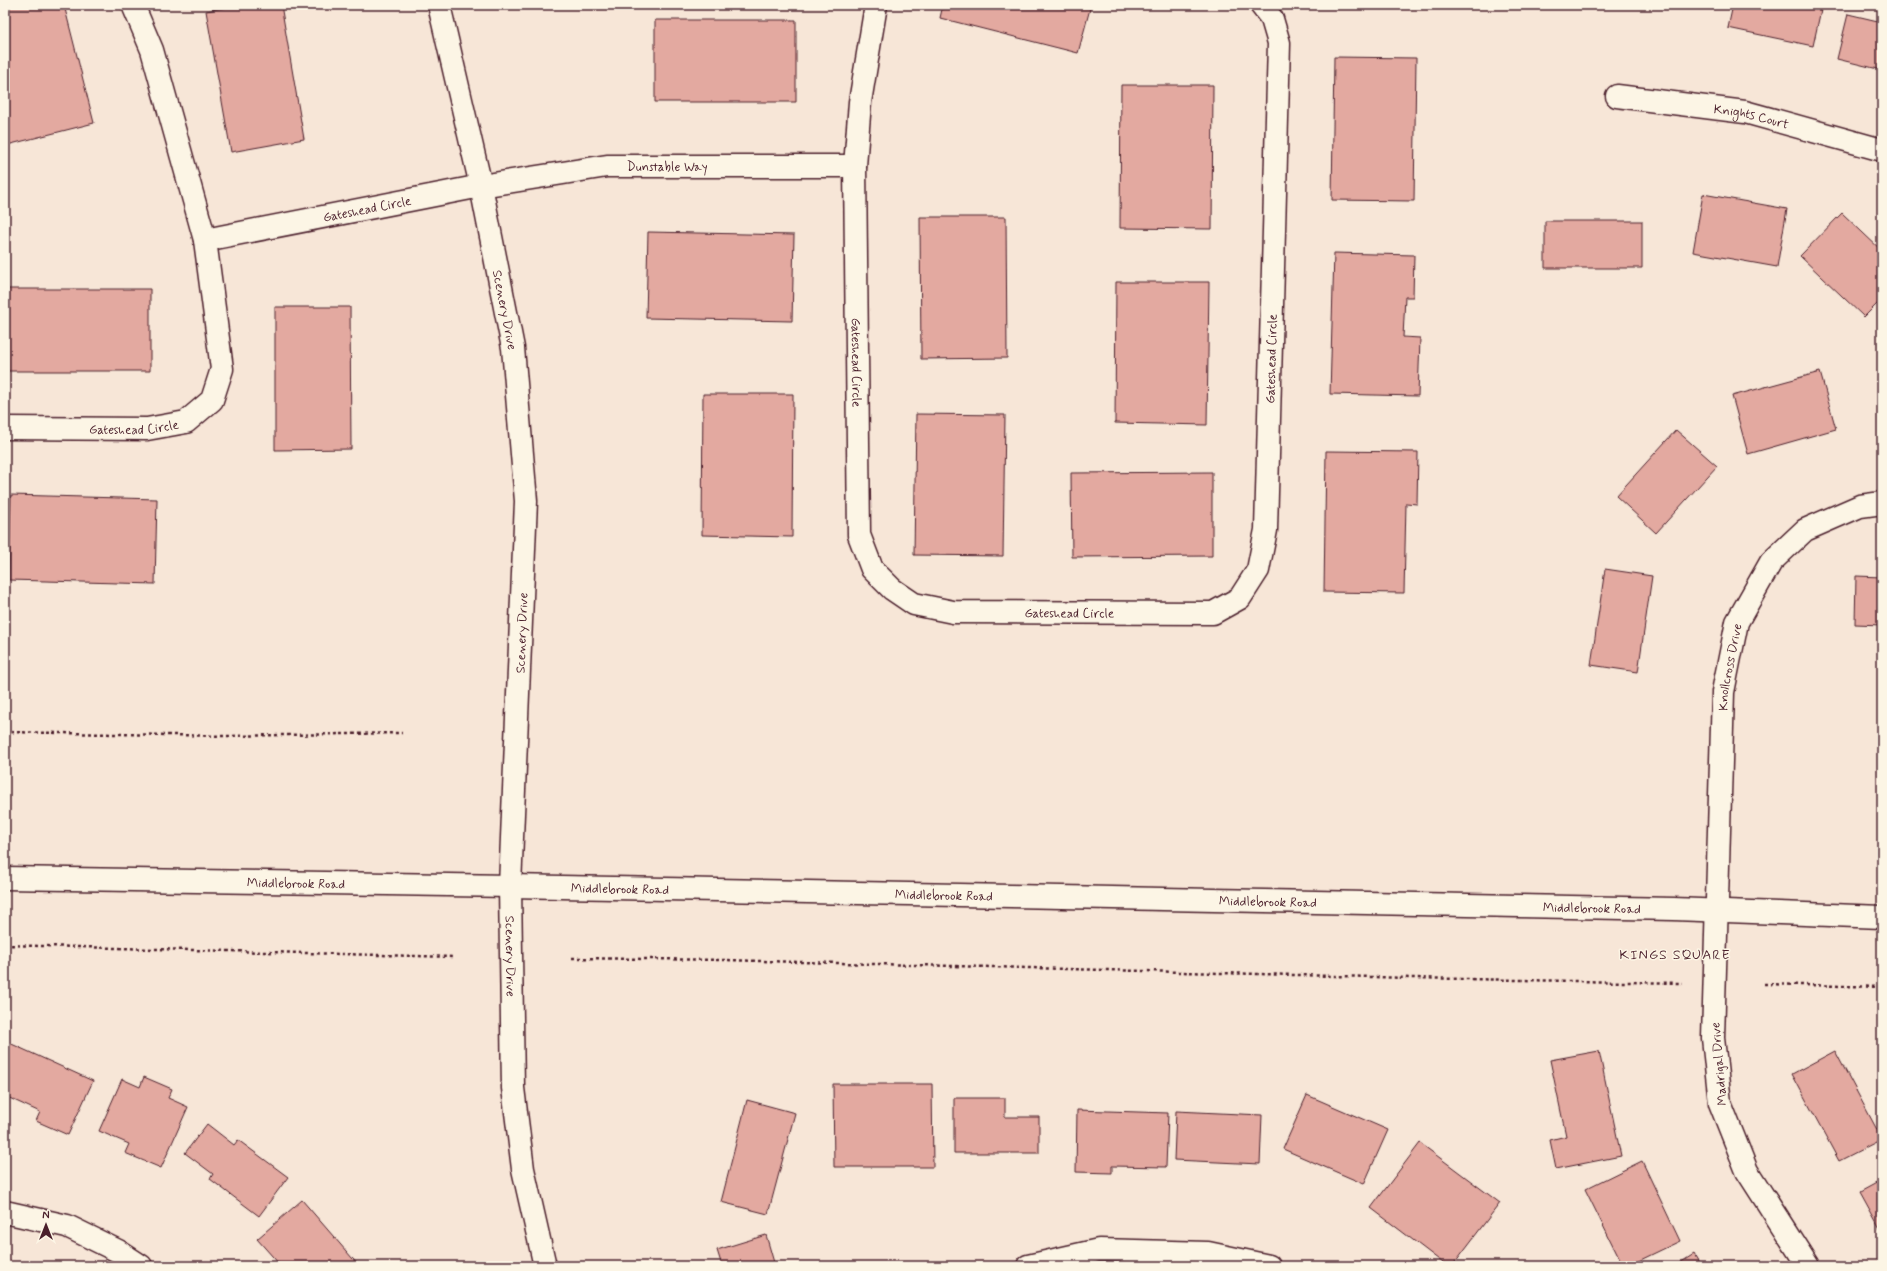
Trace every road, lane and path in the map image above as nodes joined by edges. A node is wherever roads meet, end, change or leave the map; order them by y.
1 (133, 5) edge
2 (439, 5) edge
3 (876, 5) edge
4 (1261, 5) edge
5 (1617, 96) dead end
6 (1882, 150) edge
7 (855, 166) junction
8 (481, 186) junction
9 (205, 240) junction
10 (5, 428) edge
11 (1882, 503) edge
12 (5, 732) edge
13 (402, 733) dead end
14 (5, 878) edge
15 (510, 886) junction
16 (1718, 910) junction
17 (1882, 917) edge
18 (5, 945) edge
19 (454, 957) dead end
20 (572, 958) dead end
21 (1682, 983) dead end
22 (1764, 984) dead end
23 (1882, 987) edge
24 (5, 1212) edge
25 (141, 1266) edge
26 (545, 1266) edge
27 (1028, 1266) edge
28 (1269, 1266) edge
29 (1808, 1266) edge

1 - 9 street, Gateshead Circle
2 - 8 street, Scenery Drive
3 - 7 street, Gateshead Circle
4 - 7 street, Gateshead Circle
5 - 6 street, Knights Court
7 - 8 street, Dunstable Way
8 - 9 street, Gateshead Circle
8 - 15 street, Scenery Drive
9 - 10 street, Gateshead Circle
11 - 16 street, Knollcross Drive
12 - 13 path
14 - 15 street, Middlebrook Road
15 - 16 street, Middlebrook Road
15 - 26 street, Scenery Drive
16 - 17 street, Middlebrook Road
16 - 29 street, Madrigal Drive
18 - 19 path
20 - 21 path
22 - 23 path
24 - 25 street
27 - 28 street

